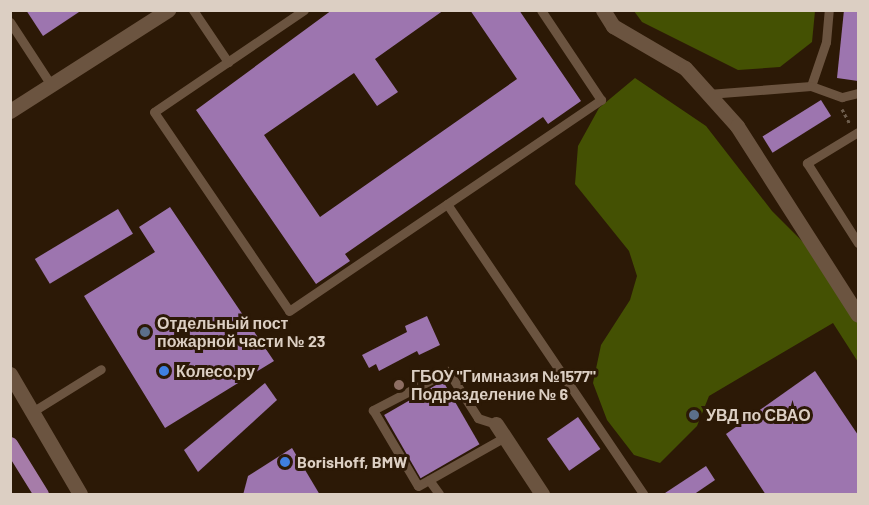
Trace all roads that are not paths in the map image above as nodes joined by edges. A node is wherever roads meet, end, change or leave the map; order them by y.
1 (168, 10) edge
2 (193, 10) edge
3 (304, 10) edge
4 (541, 10) edge
5 (603, 10) edge
6 (829, 10) edge
7 (10, 22) edge
8 (228, 62) junction
9 (51, 85) junction
10 (811, 86) junction
11 (858, 93) edge
12 (708, 94) junction
13 (10, 111) edge
14 (857, 132) edge
15 (447, 204) junction
16 (858, 243) edge
17 (858, 315) edge
18 (101, 369) dead end
19 (10, 374) edge
20 (32, 412) junction
21 (501, 430) junction
22 (10, 444) edge
23 (429, 480) junction
24 (41, 495) edge
25 (80, 495) edge
26 (439, 495) edge
27 (542, 495) edge
28 (643, 495) edge

1 - 9 street
2 - 8 lane
3 - 8 lane
4 - 15 lane
5 - 12 street
6 - 10 lane
7 - 9 lane
8 - 15 lane
9 - 13 street
10 - 11 lane
10 - 12 lane
12 - 17 street
14 - 16 lane
15 - 28 lane
18 - 20 lane
19 - 20 street
20 - 25 street
21 - 23 lane
21 - 23 lane
21 - 27 street
22 - 24 main road
23 - 26 lane

